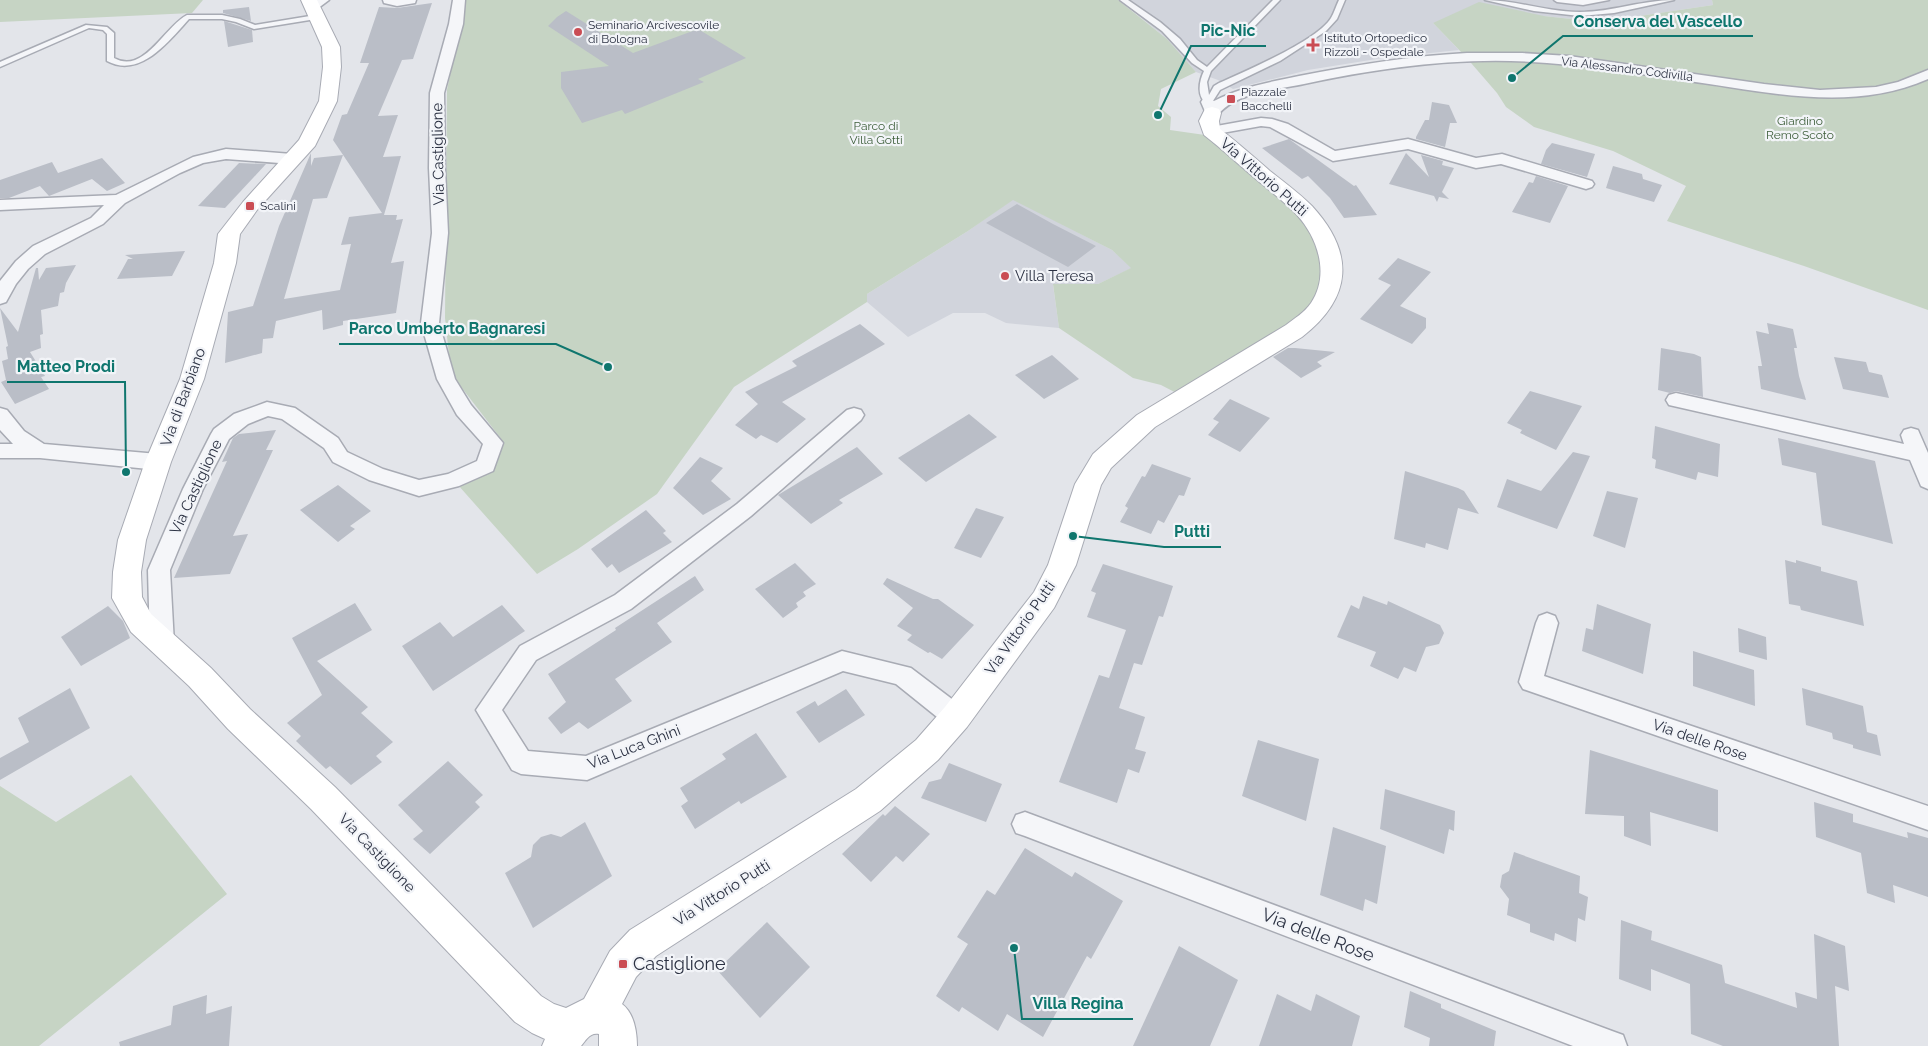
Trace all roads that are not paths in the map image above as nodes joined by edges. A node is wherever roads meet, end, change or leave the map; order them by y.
1 (388, 0) edge
2 (410, 0) edge
3 (459, 0) edge
4 (1123, 0) edge
5 (1277, 0) edge
6 (1342, 0) edge
7 (1488, 0) edge
8 (1557, 0) edge
9 (1606, 0) edge
10 (1671, 0) edge
11 (315, 6) edge
12 (0, 66) edge
13 (1208, 70) junction
14 (1928, 74) edge
15 (1210, 115) junction
16 (292, 159) junction
17 (1586, 184) dead end
18 (119, 200) junction
19 (0, 205) edge
20 (0, 298) edge
21 (1676, 400) dead end
22 (0, 415) edge
23 (854, 415) dead end
24 (1911, 435) dead end
25 (0, 451) edge
26 (40, 451) junction
27 (1919, 455) junction
28 (158, 462) junction
29 (1928, 481) edge
30 (1547, 623) dead end
31 (162, 644) junction
32 (956, 717) junction
33 (1928, 818) edge
34 (1025, 824) dead end
35 (576, 1029) edge
36 (618, 1046) edge
37 (1612, 1046) edge

1 - 2 street
3 - 31 street, Via Castiglione
4 - 13 lane
5 - 13 lane
6 - 15 lane
7 - 10 lane
8 - 9 lane
11 - 12 lane
11 - 16 street, Via di Barbiano
13 - 15 lane
14 - 15 street, Via Alessandro Codivilla
15 - 17 street
15 - 32 street, Via Vittorio Putti
16 - 18 street
16 - 28 street, Via di Barbiano
18 - 19 street
18 - 20 street
21 - 27 street
22 - 26 street
23 - 32 street, Via Luca Ghini
24 - 27 street
25 - 26 street
26 - 28 street
27 - 29 street
28 - 31 street, Via di Barbiano
30 - 33 street, Via delle Rose
31 - 35 street, Via Castiglione
32 - 35 street, Via Vittorio Putti
34 - 37 street, Via delle Rose
35 - 36 street, Via Castiglione

